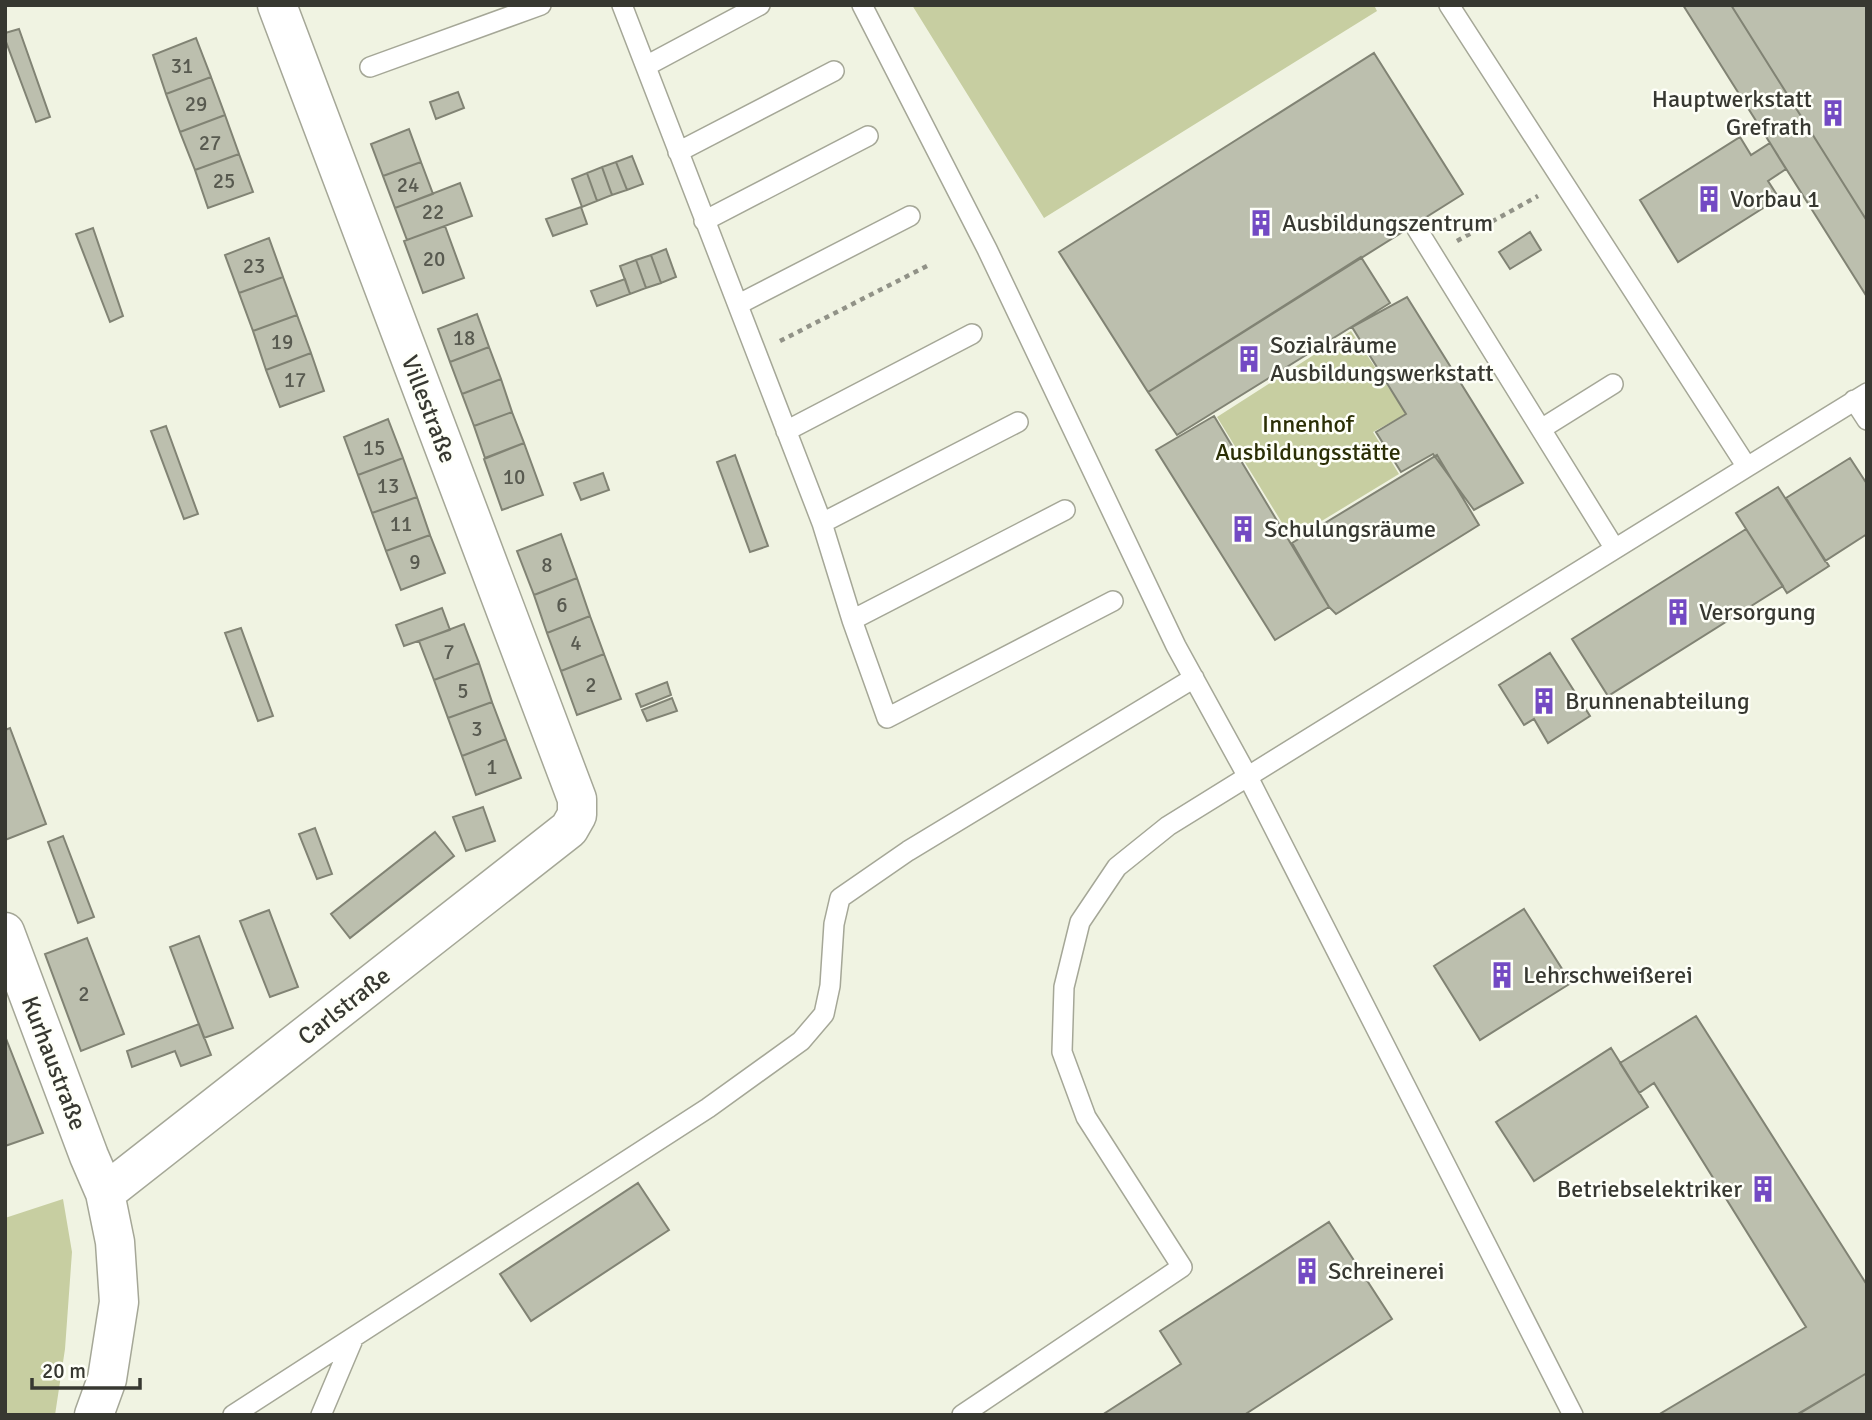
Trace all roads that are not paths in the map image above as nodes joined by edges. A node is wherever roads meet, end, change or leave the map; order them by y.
1 (277, 5) edge
2 (541, 5) edge
3 (622, 5) edge
4 (761, 5) edge
5 (862, 5) edge
6 (1449, 5) edge
7 (646, 66) junction
8 (370, 67) dead end
9 (834, 71) dead end
10 (868, 136) dead end
11 (678, 152) junction
12 (910, 216) dead end
13 (704, 221) junction
14 (1417, 229) dead end
15 (739, 304) junction
16 (972, 334) dead end
17 (1613, 384) dead end
18 (1861, 397) edge
19 (1867, 419) edge
20 (1018, 422) dead end
21 (1541, 429) junction
22 (786, 431) junction
23 (1747, 467) junction
24 (1065, 510) dead end
25 (822, 523) junction
26 (1615, 549) junction
27 (1112, 601) dead end
28 (852, 620) junction
29 (1194, 678) junction
30 (1248, 777) junction
31 (577, 815) joint
32 (5, 932) edge
33 (105, 1193) junction
34 (354, 1337) junction
35 (94, 1415) edge
36 (233, 1415) edge
37 (321, 1415) edge
38 (962, 1415) edge
39 (1573, 1415) edge

1 - 31 street, Villestraße
2 - 8 lane
3 - 7 lane
4 - 7 lane
5 - 29 lane
6 - 23 lane
7 - 11 lane
9 - 11 lane
10 - 13 lane
11 - 13 lane
12 - 15 lane
13 - 15 lane
14 - 21 lane
15 - 22 lane
16 - 22 lane
17 - 21 lane
18 - 19 lane
18 - 23 lane
20 - 25 lane
21 - 26 lane
22 - 25 lane
23 - 26 lane
24 - 28 lane
25 - 28 lane
26 - 30 lane
27 - 28 lane
29 - 30 lane
29 - 34 lane
30 - 38 lane
30 - 39 lane
31 - 33 street, Carlstraße
32 - 33 street, Kurhaustraße
33 - 35 street, Kurhaustraße
34 - 36 lane
34 - 37 lane

